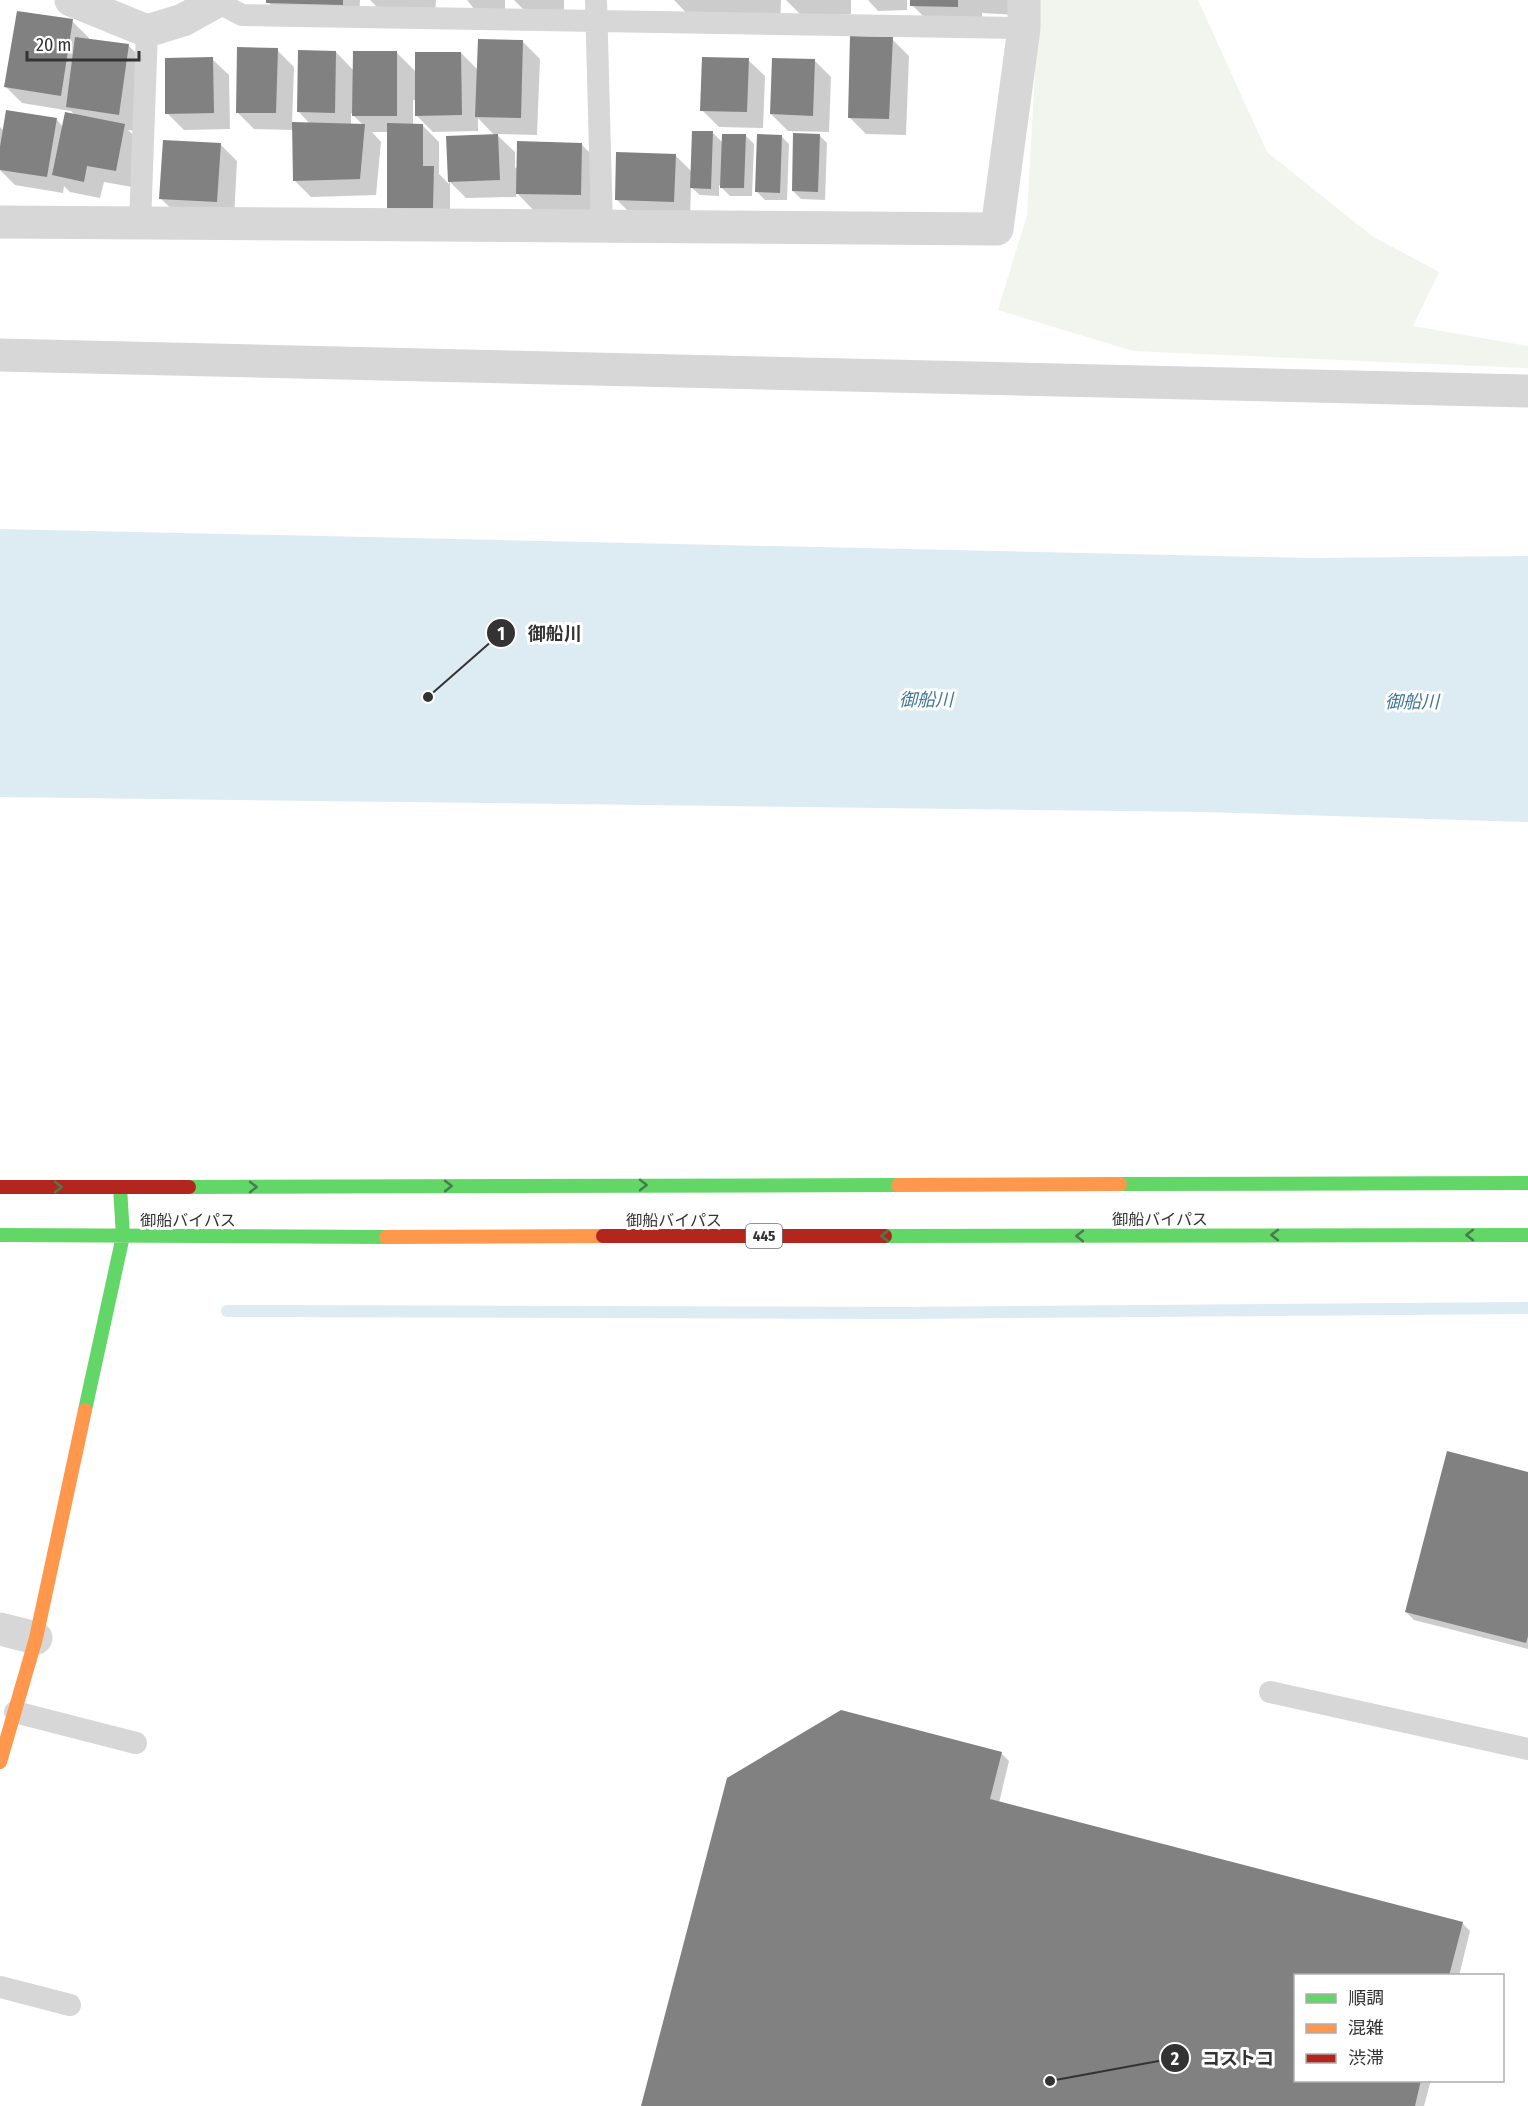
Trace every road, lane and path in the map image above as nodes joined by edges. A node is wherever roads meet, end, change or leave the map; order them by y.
1 (71, 0) edge
2 (218, 1) edge
3 (596, 11) edge
4 (1024, 14) edge
5 (147, 31) junction
6 (0, 222) edge
7 (140, 224) junction
8 (602, 227) junction
9 (0, 355) edge
10 (1528, 391) edge
11 (1528, 1183) edge
12 (0, 1187) edge
13 (120, 1187) junction
14 (0, 1235) edge
15 (1528, 1235) edge
16 (123, 1236) junction
17 (0, 1629) edge
18 (36, 1638) junction
19 (1270, 1692) dead end
20 (15, 1712) junction
21 (136, 1743) dead end
22 (1528, 1749) edge
23 (0, 1762) edge
24 (0, 1987) edge
25 (70, 2006) dead end

1 - 5 street
2 - 3 lane
2 - 5 street
3 - 4 lane
3 - 8 lane
4 - 8 street
5 - 7 lane
6 - 7 street
7 - 8 street
9 - 10 street
13 -> 11 main road, 御船バイパス
12 -> 13 main road, 御船バイパス
13 - 16 main road
14 - 16 main road, 御船バイパス / 445
15 -> 16 main road, 御船バイパス / 445
16 - 18 main road
17 - 18 street
18 - 20 main road
19 - 22 lane
20 - 21 lane
20 - 23 main road
24 - 25 lane

